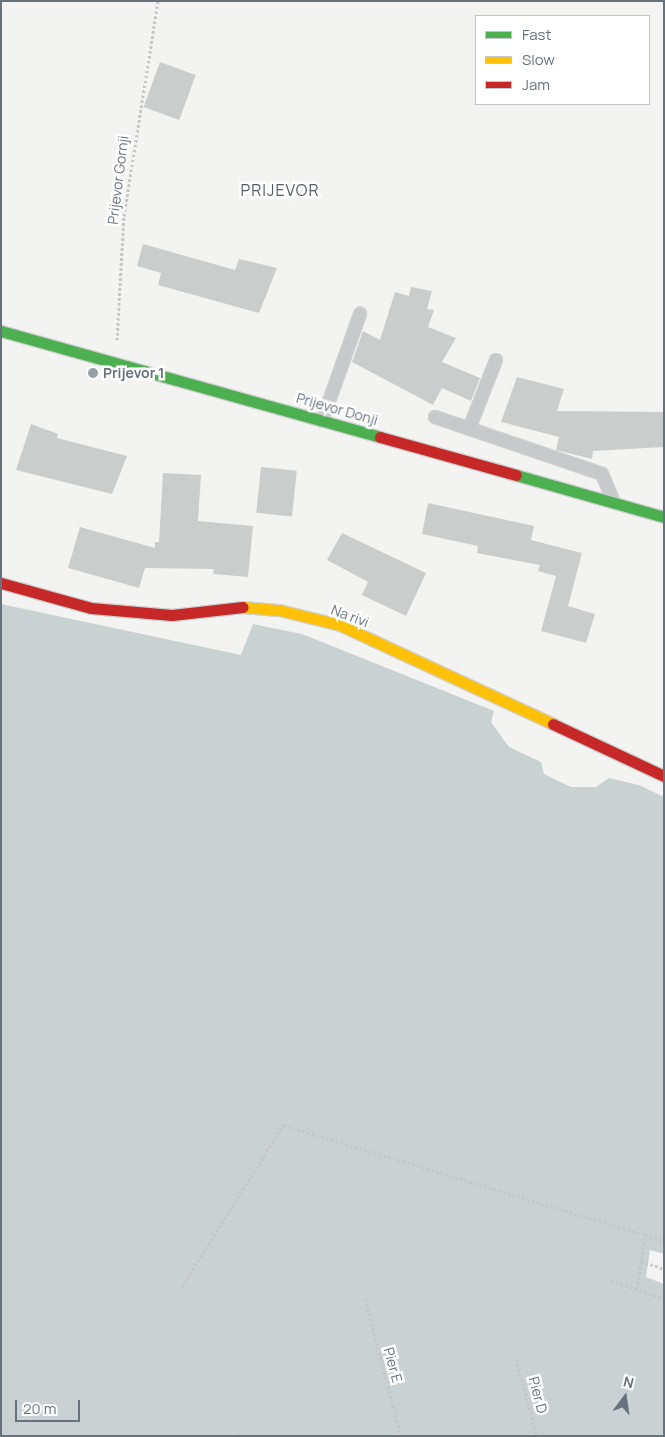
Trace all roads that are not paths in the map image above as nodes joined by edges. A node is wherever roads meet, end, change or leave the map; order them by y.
1 (360, 314) dead end
2 (1, 331) edge
3 (496, 360) dead end
4 (435, 418) dead end
5 (322, 421) junction
6 (469, 429) junction
7 (614, 502) junction
8 (664, 517) edge
9 (1, 583) edge
10 (664, 776) edge

1 - 5 lane
2 - 5 street, Prijevor Donji
3 - 6 lane
4 - 6 lane
5 - 7 street, Prijevor Donji
6 - 7 lane
7 - 8 street, Prijevor Donji
9 - 10 street, Na rivi

